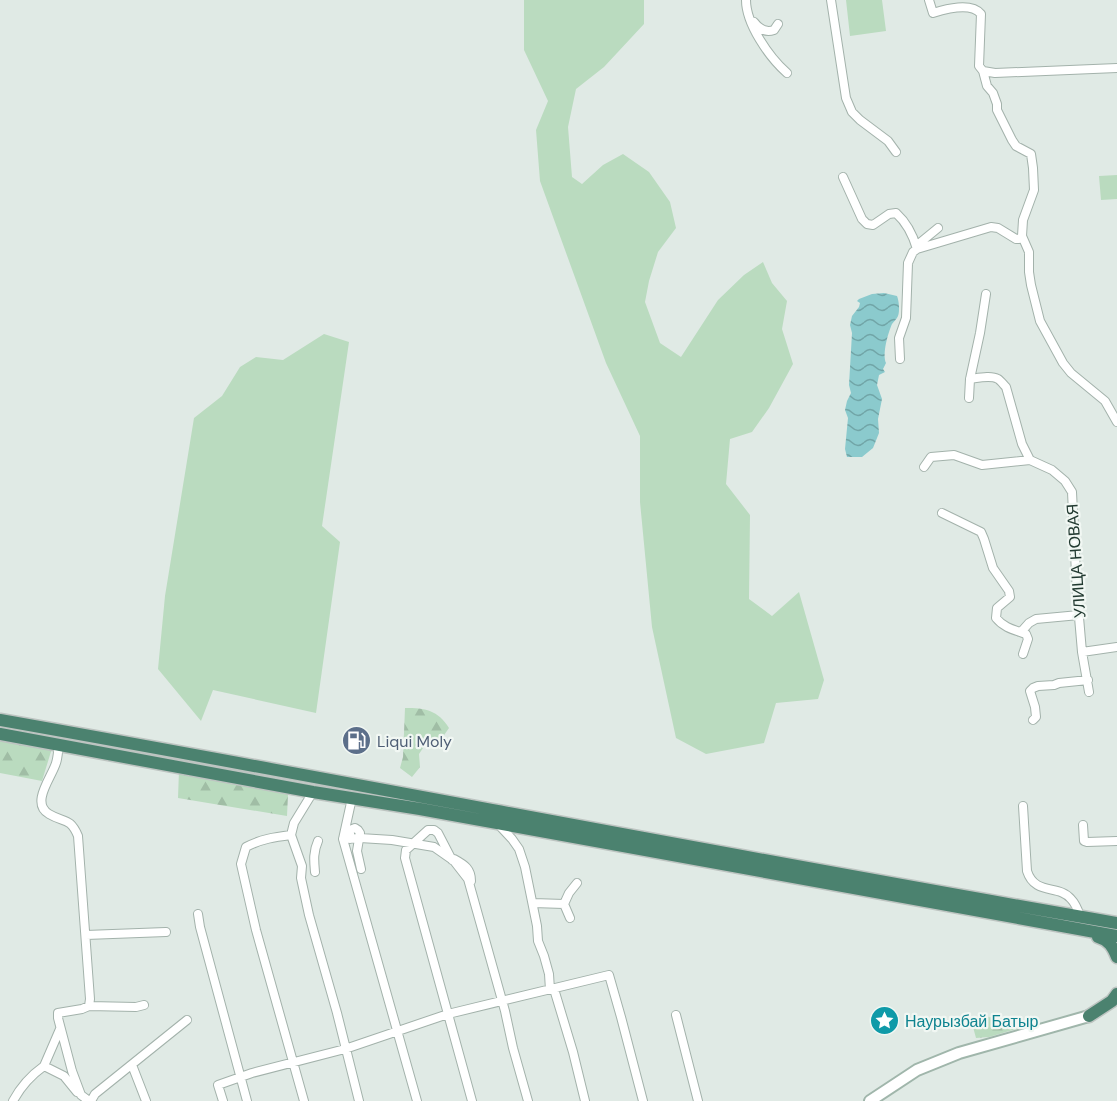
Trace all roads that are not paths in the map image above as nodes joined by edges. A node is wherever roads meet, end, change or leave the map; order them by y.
1 (746, 0) edge
2 (831, 0) edge
3 (929, 0) edge
4 (747, 14) junction
5 (778, 24) dead end
6 (1117, 68) edge
7 (983, 71) junction
8 (787, 73) dead end
9 (896, 152) dead end
10 (843, 177) dead end
11 (938, 228) dead end
12 (1019, 238) junction
13 (917, 248) junction
14 (986, 294) dead end
15 (900, 359) dead end
16 (970, 379) junction
17 (969, 398) dead end
18 (1117, 422) edge
19 (1030, 460) junction
20 (924, 468) dead end
21 (942, 513) dead end
22 (1079, 615) junction
23 (1021, 632) junction
24 (1117, 647) edge
25 (1082, 651) junction
26 (1023, 654) dead end
27 (1088, 680) junction
28 (1089, 692) dead end
29 (0, 720) edge
30 (1033, 720) dead end
31 (0, 734) edge
32 (58, 744) junction
33 (313, 792) junction
34 (352, 798) junction
35 (1023, 806) dead end
36 (498, 823) junction
37 (1083, 825) dead end
38 (291, 835) junction
39 (351, 839) junction
40 (1117, 841) edge
41 (318, 842) dead end
42 (412, 843) junction
43 (314, 858) junction
44 (452, 860) junction
45 (361, 868) dead end
46 (315, 872) dead end
47 (301, 878) junction
48 (577, 883) dead end
49 (533, 903) junction
50 (564, 904) junction
51 (198, 914) dead end
52 (1080, 916) junction
53 (570, 918) dead end
54 (1117, 923) edge
55 (1069, 926) junction
56 (166, 932) dead end
57 (86, 935) junction
58 (1117, 936) edge
59 (1117, 957) edge
60 (552, 990) junction
61 (1117, 994) edge
62 (502, 1002) junction
63 (144, 1005) dead end
64 (89, 1006) junction
65 (1117, 1009) edge
66 (448, 1014) junction
67 (676, 1015) dead end
68 (1089, 1016) junction
69 (187, 1020) dead end
70 (60, 1029) junction
71 (398, 1032) junction
72 (345, 1049) junction
73 (293, 1062) junction
74 (132, 1065) junction
75 (45, 1066) junction
76 (241, 1077) junction
77 (81, 1095) junction
78 (92, 1099) edge
79 (13, 1101) edge
80 (146, 1101) edge
81 (223, 1101) edge
82 (247, 1101) edge
83 (304, 1101) edge
84 (359, 1101) edge
85 (417, 1101) edge
86 (472, 1101) edge
87 (528, 1101) edge
88 (585, 1101) edge
89 (643, 1101) edge
90 (698, 1101) edge
91 (870, 1101) edge

1 - 4 street
2 - 9 street
3 - 7 street
4 - 5 street
4 - 8 street
6 - 7 street
7 - 12 street
10 - 13 street
11 - 13 street
12 - 13 street
12 - 18 street
13 - 15 street
14 - 16 street
16 - 17 street
16 - 19 street
19 - 20 street
19 - 22 street, УЛИЦА НОВАЯ
21 - 23 street
22 - 23 street
22 - 25 street, УЛИЦА НОВАЯ
23 - 26 street
24 - 25 street
25 - 27 street, УЛИЦА НОВАЯ
27 - 28 street, УЛИЦА НОВАЯ
27 - 30 street
29 - 52 highway
31 - 32 highway
32 - 33 highway
32 - 57 street
33 - 34 highway
33 - 38 street
34 - 36 highway
34 - 39 street
35 - 52 street
36 - 49 street
36 - 55 highway
37 - 40 street
38 - 47 street
38 - 73 street
39 - 42 street
39 - 45 street
39 - 71 street
41 - 43 street
42 - 44 street
42 - 44 street
42 - 66 street
43 - 46 street
43 - 47 street
44 - 62 street
47 - 72 street
48 - 50 street
49 - 50 street
49 - 60 street
50 - 53 street
51 - 76 street
52 - 54 highway
55 - 58 highway
55 - 59 highway
56 - 57 street
57 - 64 street
60 - 62 street
60 - 88 street
60 - 89 street
61 - 68 highway
62 - 66 street
62 - 87 street
63 - 64 street
64 - 70 street
65 - 68 highway
66 - 71 street
66 - 86 street
67 - 90 street
68 - 91 main road
69 - 74 street
70 - 75 street
70 - 77 street
71 - 72 street
71 - 85 street
72 - 73 street
72 - 84 street
73 - 76 street
73 - 83 street
74 - 78 street
74 - 80 street
75 - 77 street
75 - 79 street
76 - 81 street
76 - 82 street
77 - 78 street

